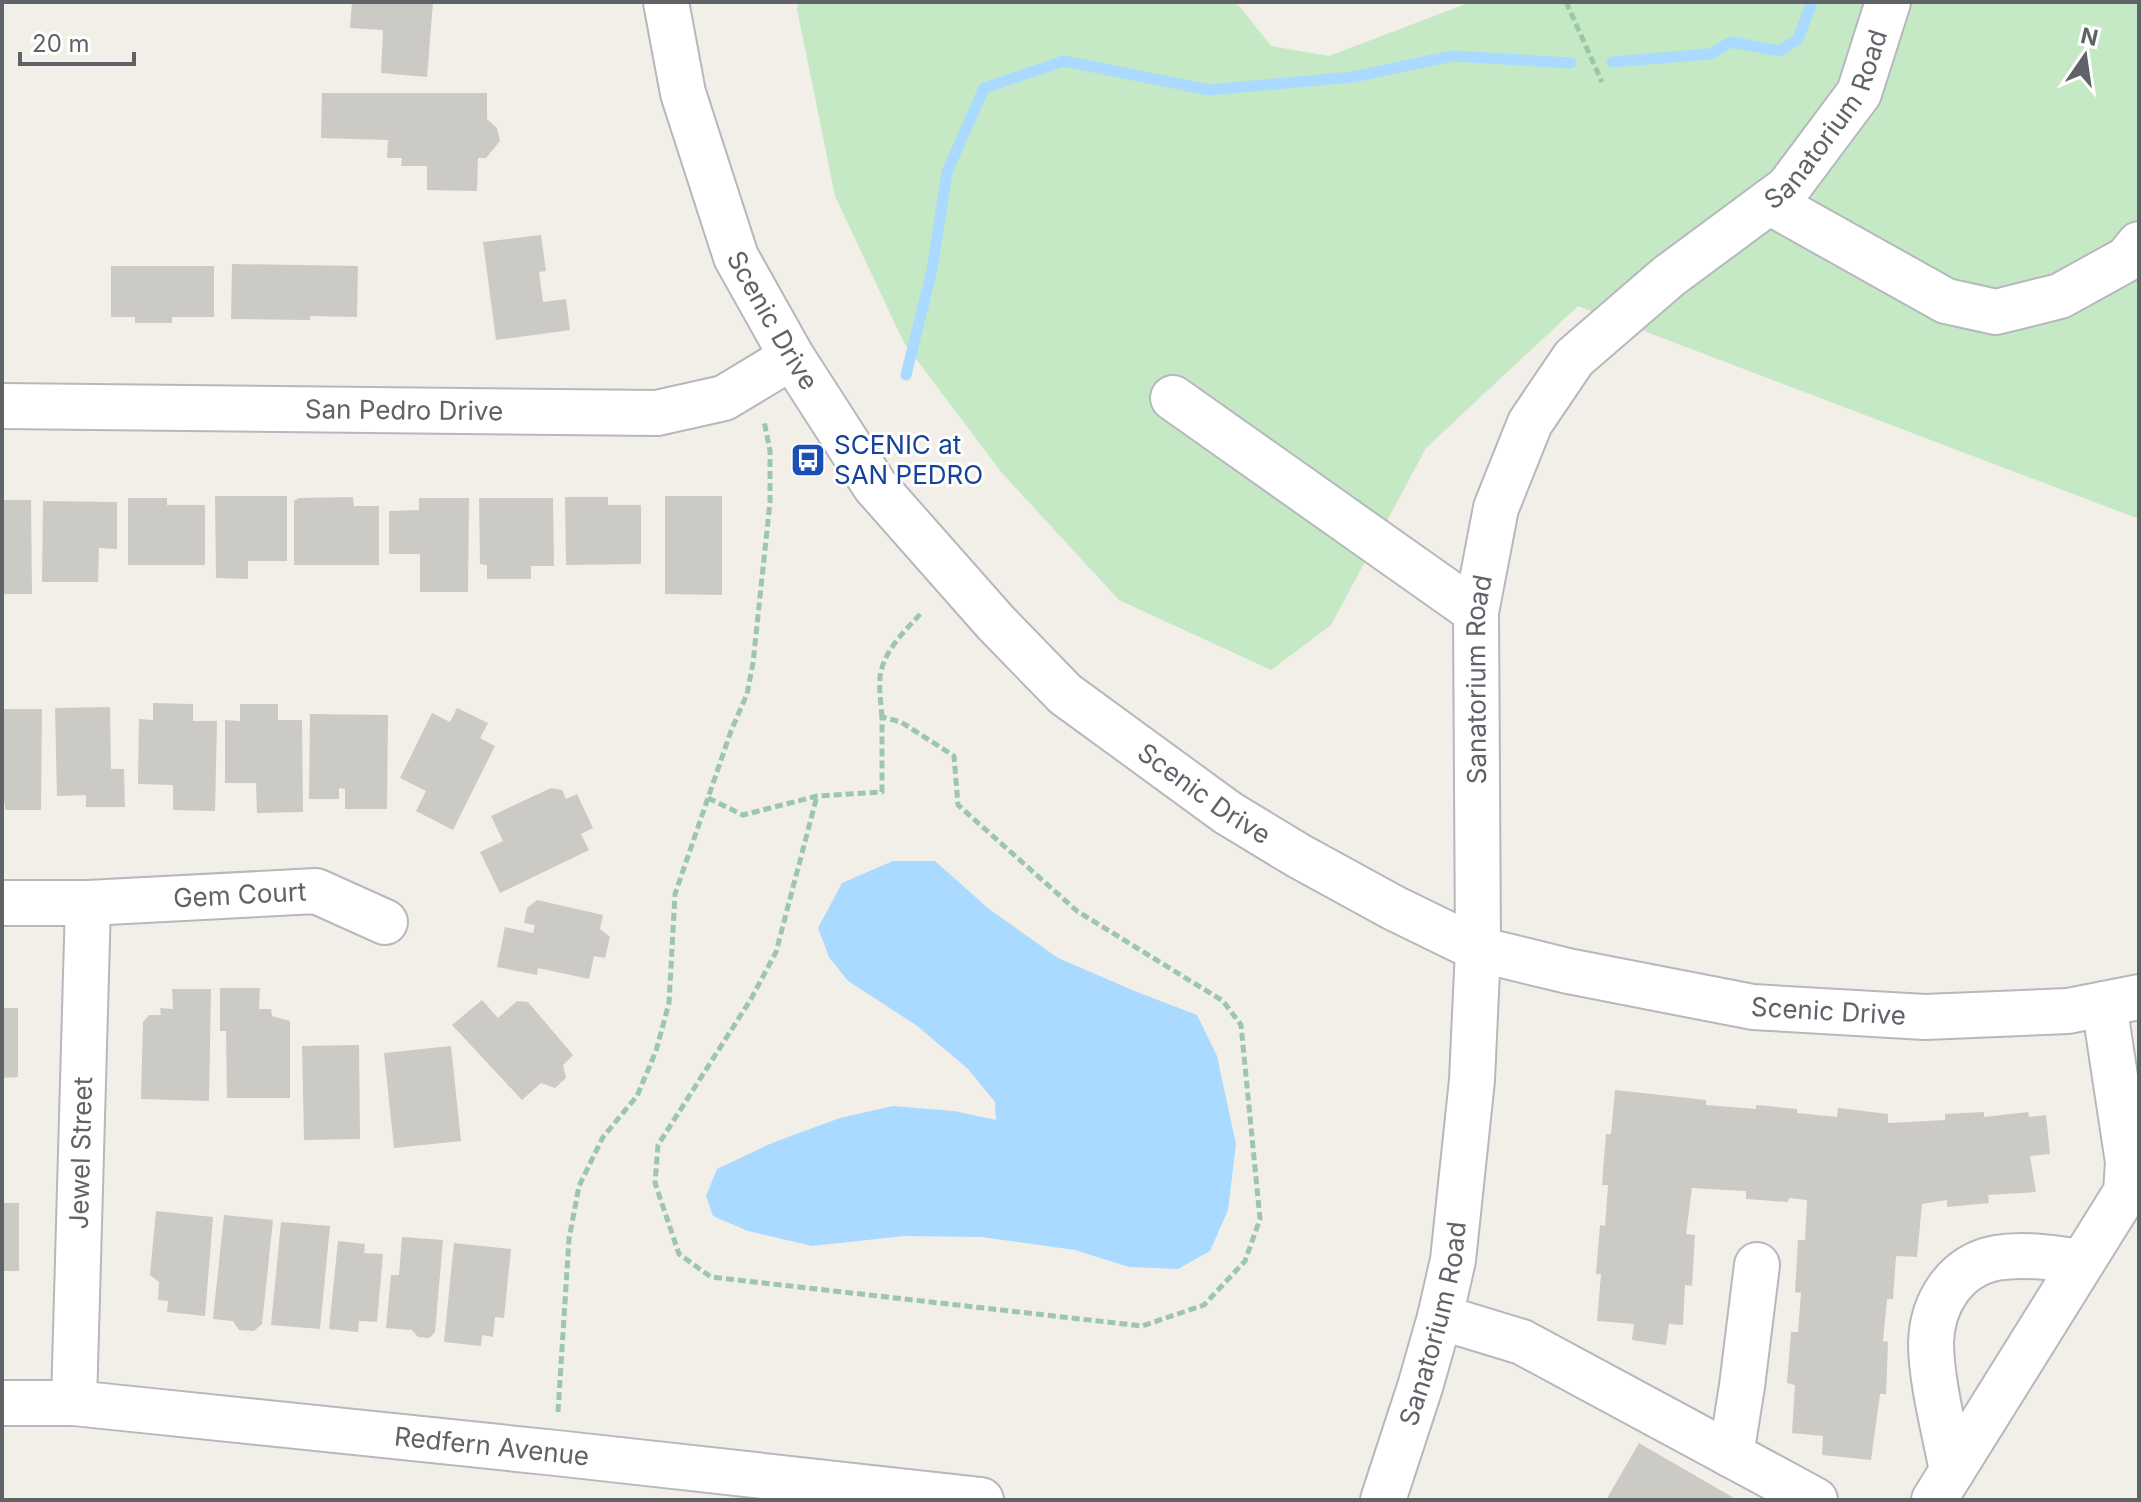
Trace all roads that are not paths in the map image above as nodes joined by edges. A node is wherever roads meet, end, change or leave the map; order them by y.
1 (666, 2) edge
2 (1888, 2) edge
3 (1769, 202) junction
4 (2139, 244) edge
5 (792, 357) junction
6 (1173, 398) dead end
7 (2, 406) edge
8 (1476, 612) junction
9 (2, 903) edge
10 (88, 903) junction
11 (385, 922) dead end
12 (1478, 949) junction
13 (2122, 1000) edge
14 (2082, 1262) junction
15 (1757, 1265) dead end
16 (1440, 1317) junction
17 (2, 1403) edge
18 (74, 1403) junction
19 (1731, 1455) junction
20 (1943, 1486) edge
21 (981, 1500) edge
22 (1383, 1500) edge
23 (1815, 1500) edge

1 - 5 street, Scenic Drive
2 - 3 street, Sanatorium Road
3 - 4 street
3 - 8 street, Sanatorium Road
5 - 7 street, San Pedro Drive
5 - 12 street, Scenic Drive
6 - 8 street
8 - 12 street, Sanatorium Road
9 - 10 street, Gem Court
10 - 11 street, Gem Court
10 - 18 street, Jewel Street
12 - 13 street, Scenic Drive
12 - 16 street, Sanatorium Road
13 - 14 street
14 - 20 street
14 - 20 street
15 - 19 street
16 - 19 street
16 - 22 street, Sanatorium Road
17 - 18 street, Redfern Avenue
18 - 21 street, Redfern Avenue
19 - 23 street

